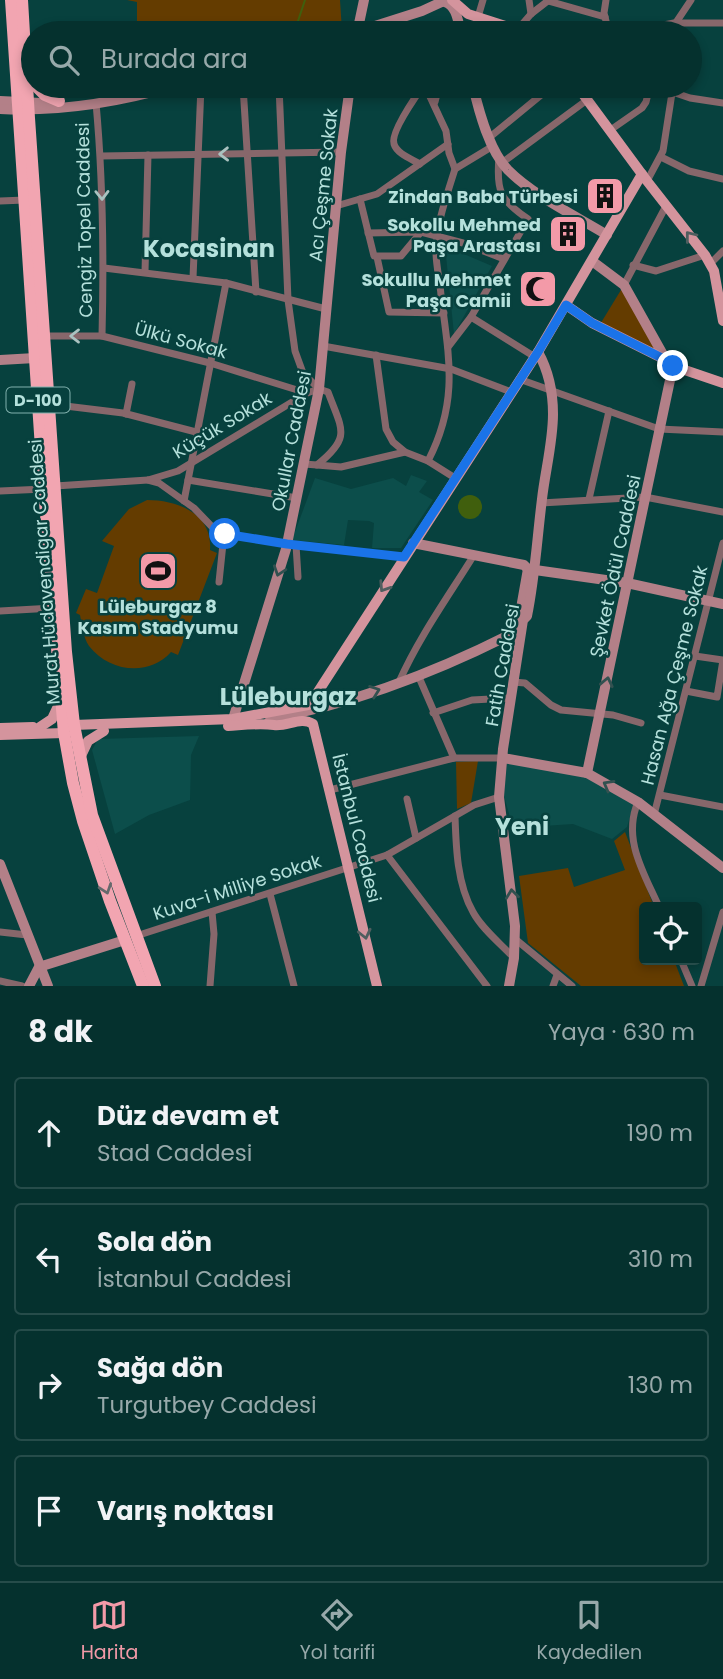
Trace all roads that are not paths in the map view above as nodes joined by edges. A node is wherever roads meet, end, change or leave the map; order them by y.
1 (11, 0) edge
2 (22, 0) edge
3 (364, 0) edge
4 (483, 0) edge
5 (529, 0) edge
6 (606, 0) edge
7 (691, 0) edge
8 (447, 1) edge
9 (548, 1) edge
10 (531, 14) junction
11 (474, 16) junction
12 (605, 17) junction
13 (23, 21) edge
14 (360, 21) edge
15 (403, 21) edge
16 (457, 21) edge
17 (461, 21) edge
18 (490, 21) edge
19 (528, 21) edge
20 (606, 21) edge
21 (675, 21) edge
22 (702, 23) edge
23 (723, 23) edge
24 (21, 88) edge
25 (22, 98) edge
26 (24, 98) edge
27 (52, 98) edge
28 (88, 98) edge
29 (116, 98) edge
30 (200, 98) edge
31 (244, 98) edge
32 (280, 98) edge
33 (348, 98) edge
34 (417, 98) edge
35 (432, 98) edge
36 (436, 98) edge
37 (476, 98) edge
38 (539, 98) edge
39 (648, 98) edge
40 (672, 98) edge
41 (698, 98) edge
42 (587, 100) joint
43 (0, 101) edge
44 (59, 101) junction
45 (96, 103) junction
46 (435, 103) junction
47 (723, 103) edge
48 (23, 106) junction
49 (0, 109) edge
50 (609, 131) junction
51 (491, 141) junction
52 (448, 145) junction
53 (341, 152) junction
54 (248, 153) junction
55 (283, 153) junction
56 (198, 154) junction
57 (148, 155) junction
58 (101, 156) junction
59 (661, 157) junction
60 (501, 159) junction
61 (420, 164) junction
62 (455, 169) junction
63 (644, 178) junction
64 (723, 179) edge
65 (360, 199) junction
66 (24, 200) junction
67 (0, 201) edge
68 (336, 206) junction
69 (666, 206) junction
70 (421, 232) junction
71 (368, 233) junction
72 (607, 235) junction
73 (438, 236) junction
74 (723, 251) edge
75 (377, 257) junction
76 (504, 259) junction
77 (708, 260) junction
78 (592, 261) junction
79 (633, 265) junction
80 (104, 268) junction
81 (145, 272) junction
82 (192, 278) junction
83 (226, 283) junction
84 (624, 285) junction
85 (328, 287) joint
86 (256, 292) junction
87 (288, 300) junction
88 (566, 305) junction
89 (326, 309) junction
90 (444, 313) junction
91 (723, 316) edge
92 (471, 317) junction
93 (45, 336) junction
94 (102, 336) junction
95 (323, 346) junction
96 (448, 348) junction
97 (376, 355) junction
98 (536, 355) junction
99 (35, 358) junction
100 (0, 360) edge
101 (210, 363) junction
102 (669, 363) junction
103 (451, 369) junction
104 (519, 380) junction
105 (723, 383) edge
106 (132, 384) dead end
107 (319, 389) junction
108 (551, 391) junction
109 (511, 392) junction
110 (307, 393) junction
111 (50, 404) junction
112 (609, 411) junction
113 (126, 414) junction
114 (386, 429) junction
115 (659, 429) junction
116 (196, 432) junction
117 (723, 432) edge
118 (405, 452) junction
119 (388, 454) junction
120 (192, 461) junction
121 (428, 461) junction
122 (304, 464) junction
123 (317, 465) junction
124 (455, 478) junction
125 (148, 480) junction
126 (188, 480) junction
127 (49, 488) junction
128 (0, 491) edge
129 (645, 497) junction
130 (297, 498) junction
131 (589, 499) junction
132 (184, 501) junction
133 (541, 502) junction
134 (723, 512) edge
135 (225, 534) junction
136 (723, 542) edge
137 (413, 543) junction
138 (292, 544) junction
139 (474, 555) junction
140 (404, 557) junction
141 (532, 569) junction
142 (298, 578) dead end
143 (219, 582) dead end
144 (627, 583) junction
145 (709, 601) junction
146 (723, 604) edge
147 (54, 608) junction
148 (0, 611) edge
149 (522, 624) junction
150 (695, 656) junction
151 (418, 675) junction
152 (399, 682) junction
153 (513, 682) junction
154 (686, 691) junction
155 (66, 698) junction
156 (511, 698) junction
157 (433, 713) junction
158 (600, 715) junction
159 (232, 723) junction
160 (268, 723) junction
161 (641, 723) dead end
162 (0, 727) edge
163 (102, 727) junction
164 (69, 729) junction
165 (41, 730) junction
166 (0, 736) edge
167 (67, 753) junction
168 (80, 758) junction
169 (454, 758) junction
170 (503, 758) junction
171 (587, 773) junction
172 (330, 790) junction
173 (660, 795) junction
174 (499, 797) junction
175 (407, 799) dead end
176 (638, 802) junction
177 (723, 807) edge
178 (654, 815) junction
179 (455, 816) junction
180 (416, 838) junction
181 (387, 855) junction
182 (0, 864) edge
183 (349, 868) junction
184 (723, 868) edge
185 (4, 888) edge
186 (270, 894) junction
187 (657, 902) edge
188 (212, 912) junction
189 (723, 912) edge
190 (0, 932) edge
191 (27, 935) junction
192 (130, 938) junction
193 (514, 938) junction
194 (513, 957) junction
195 (683, 965) edge
196 (39, 967) junction
197 (557, 975) junction
198 (0, 981) edge
199 (22, 986) edge
200 (29, 986) edge
201 (48, 986) edge
202 (143, 986) edge
203 (155, 986) edge
204 (210, 986) edge
205 (294, 986) edge
206 (377, 986) edge
207 (486, 986) edge
208 (509, 986) edge
209 (554, 986) edge
210 (572, 986) edge
211 (692, 986) edge
212 (701, 986) edge

1 - 24 highway, D-100
2 - 13 highway, D-100
3 - 14 main road
4 - 11 street
5 - 10 street
6 - 12 street
7 - 21 street
8 - 11 main road
8 - 15 main road
8 - 16 main road
9 - 10 street
9 - 12 street
10 - 19 street
11 - 17 main road
11 - 18 main road
12 - 20 street
22 - 23 street
25 - 48 highway, D-100
26 - 48 highway, D-100
27 - 44 highway
28 - 44 main road
29 - 45 main road
30 - 56 street
31 - 54 street
32 - 55 street
33 - 53 main road, Acı Çeşme Sokak
34 - 61 street
35 - 46 street
36 - 46 street
37 - 51 main road
38 - 51 street
39 - 50 street
40 - 59 street
41 - 47 street
42 - 50 main road
42 - 60 street
43 - 48 main road
44 - 48 main road
45 - 48 main road
45 - 58 street, Cengiz Topel Caddesi
46 - 52 street
48 - 49 main road
48 - 66 highway, Murat Hüdavendigar Caddesi / D-100
48 - 93 highway, Murat Hüdavendigar Caddesi / D-100
50 - 63 main road
51 - 60 main road
51 - 62 street
52 - 61 street
52 - 62 street
53 - 55 street
53 - 68 main road, Acı Çeşme Sokak
54 - 55 street
54 -> 56 street
54 - 86 street
55 - 87 street
56 - 57 street
56 - 82 street
57 - 58 street
57 - 81 street
58 -> 80 street, Cengiz Topel Caddesi
59 - 63 street
59 - 64 street
60 - 72 main road
60 - 76 street
61 - 65 street
62 - 73 street
63 - 69 main road
63 - 72 main road
65 - 68 street
65 - 71 street
66 - 67 street
66 - 99 highway, Murat Hüdavendigar Caddesi / D-100
68 - 85 main road, Acı Çeşme Sokak
77 -> 69 main road
69 - 79 street
70 - 71 street
70 - 73 street
70 - 75 street
71 - 75 street
72 - 78 main road
73 - 76 street
73 - 90 street
74 - 77 street
75 - 90 street
76 - 92 street
77 - 79 street
77 - 91 main road
78 - 84 main road
78 - 88 main road
79 - 84 street
80 - 81 street
80 - 94 street, Cengiz Topel Caddesi
81 - 82 street
82 - 83 street
83 - 86 street
83 - 101 street
84 - 102 main road
85 - 89 main road, Okullar Caddesi
86 - 87 street
87 - 89 street
87 - 107 street
88 - 98 main road
88 - 102 main road
89 - 95 main road, Okullar Caddesi
90 - 96 street
92 - 96 street
92 - 98 street
94 -> 93 street, Ülkü Sokak
93 - 111 highway, Murat Hüdavendigar Caddesi / D-100
94 - 101 street, Ülkü Sokak
95 - 97 street
95 - 107 main road, Okullar Caddesi
96 - 103 street
97 - 103 street
97 - 114 street
98 - 104 main road
98 - 108 main road, Fatih Caddesi
99 - 100 main road
99 - 127 highway, Murat Hüdavendigar Caddesi / D-100
101 - 110 street, Ülkü Sokak
101 - 116 street
102 - 105 main road
102 - 115 main road, Şevket Ödül Caddesi
103 - 109 street
103 - 121 street
104 - 108 street
104 - 109 main road
106 - 113 street
107 - 110 street, Küçük Sokak
107 - 122 main road, Okullar Caddesi
107 - 123 street
108 - 112 street
108 - 133 main road, Fatih Caddesi
109 - 124 main road
110 - 120 street, Küçük Sokak
111 - 113 street
111 - 127 highway, Murat Hüdavendigar Caddesi / D-100
112 - 115 street
112 - 131 street
113 - 116 street
114 - 118 street
114 - 119 street
115 - 117 street
115 - 129 main road, Şevket Ödül Caddesi
116 - 120 street
118 - 119 street
118 - 121 street
119 - 123 street
120 - 125 street, Küçük Sokak
120 - 126 street
121 - 124 street
122 - 123 street
122 - 130 main road, Okullar Caddesi
124 - 137 main road
125 - 127 street, Küçük Sokak
125 - 132 street
126 - 130 street
126 - 132 street
127 - 128 street, Küçük Sokak
127 - 147 highway, Murat Hüdavendigar Caddesi / D-100
127 - 155 highway, Murat Hüdavendigar Caddesi / D-100
129 - 131 street
129 - 134 street
129 - 144 main road, Şevket Ödül Caddesi
130 - 138 main road, Okullar Caddesi
131 - 133 street
132 - 135 street
133 - 141 main road, Fatih Caddesi
135 - 138 street
135 - 143 street
136 - 145 street, Hasan Ağa Çeşme Sokak
137 - 139 main road
137 - 140 main road
138 - 140 street
138 - 142 street
138 -> 159 main road, Okullar Caddesi
139 - 141 main road
139 - 152 street
140 -> 159 main road
141 - 144 main road
141 - 149 main road, Fatih Caddesi
144 - 145 main road
158 -> 144 main road, Şevket Ödül Caddesi
145 - 146 main road
145 - 150 street, Hasan Ağa Çeşme Sokak
147 - 148 street
147 - 155 highway, Murat Hüdavendigar Caddesi / D-100
149 - 151 main road
149 - 153 main road, Fatih Caddesi
150 - 154 street, Hasan Ağa Çeşme Sokak
150 - 154 street
151 - 152 main road
151 - 157 street
160 -> 152 main road
153 - 156 main road, Fatih Caddesi
153 - 158 street
154 - 173 street, Hasan Ağa Çeşme Sokak
155 - 163 main road
155 - 164 highway, Murat Hüdavendigar Caddesi / D-100
155 - 165 main road
156 - 157 street
156 - 170 main road, Fatih Caddesi
157 - 169 street
158 - 161 street
158 - 171 main road, Şevket Ödül Caddesi
159 - 160 main road
159 - 163 main road
160 - 172 main road, İstanbul Caddesi
162 - 165 main road
163 - 164 main road
163 - 168 main road
164 - 165 main road
164 - 167 highway, Murat Hüdavendigar Caddesi / D-100
164 - 168 highway, Murat Hüdavendigar Caddesi / D-100
165 - 166 main road
165 - 167 main road
167 -> 192 highway, Murat Hüdavendigar Caddesi / D-100
168 - 192 highway, Murat Hüdavendigar Caddesi / D-100
169 - 170 street
169 - 172 street
170 - 171 main road
170 - 174 main road, Fatih Caddesi
176 -> 171 main road
172 - 183 main road, İstanbul Caddesi
173 - 177 street
173 - 178 street, Hasan Ağa Çeşme Sokak
174 - 179 street, Kuva-i Milliye Sokak
193 -> 174 main road, Fatih Caddesi
175 - 180 street
176 - 178 main road
176 - 187 street
178 - 184 main road
179 - 180 street, Kuva-i Milliye Sokak
179 - 194 street
180 - 181 street, Kuva-i Milliye Sokak
181 - 183 street, Kuva-i Milliye Sokak
181 - 207 street
182 - 185 main road
183 - 186 street, Kuva-i Milliye Sokak
183 -> 206 main road, İstanbul Caddesi
185 - 191 main road
186 - 188 street, Kuva-i Milliye Sokak
186 - 205 street
188 - 192 street, Kuva-i Milliye Sokak
188 - 204 street
189 - 212 street
190 - 191 street
191 - 196 main road
192 - 196 main road
192 - 202 highway, Murat Hüdavendigar Caddesi / D-100
192 - 203 highway, Murat Hüdavendigar Caddesi / D-100
193 - 194 main road, Fatih Caddesi
193 - 197 street
194 - 208 main road, Fatih Caddesi
195 - 211 street
196 - 200 main road
196 - 201 main road
197 - 209 street
197 - 210 street
198 - 199 street

